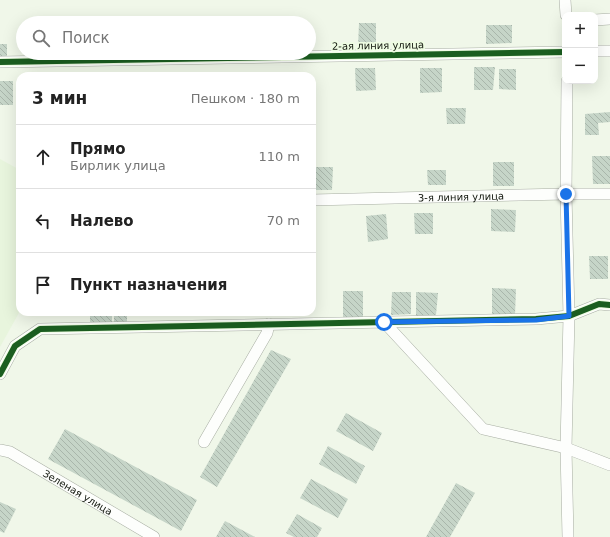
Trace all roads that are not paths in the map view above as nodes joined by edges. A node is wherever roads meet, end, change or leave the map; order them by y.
1 (565, 0) edge
2 (566, 12) edge
3 (610, 19) edge
4 (598, 20) edge
5 (610, 51) edge
6 (562, 52) edge
7 (598, 52) edge
8 (316, 56) edge
9 (113, 60) edge
10 (0, 62) edge
11 (567, 84) edge
12 (566, 194) junction
13 (610, 194) edge
14 (316, 200) edge
15 (610, 305) edge
16 (569, 316) junction
17 (384, 322) junction
18 (269, 324) junction
19 (0, 374) edge
20 (204, 442) dead end
21 (566, 448) junction
22 (0, 450) edge
23 (610, 465) edge
24 (154, 537) edge
25 (568, 537) edge

1 - 2 street
3 - 4 street
5 - 7 street
6 - 8 street, 2-ая линия улица
9 - 10 street, 2-ая линия улица
11 - 12 street
12 - 13 street, 3-я линия улица
12 - 14 street, 3-я линия улица
12 - 16 street
15 - 16 street
16 - 17 street
16 - 21 street
17 - 18 street
17 - 21 street
18 - 19 street
18 - 20 street
21 - 23 street
21 - 25 street
22 - 24 street, Зеленая улица

